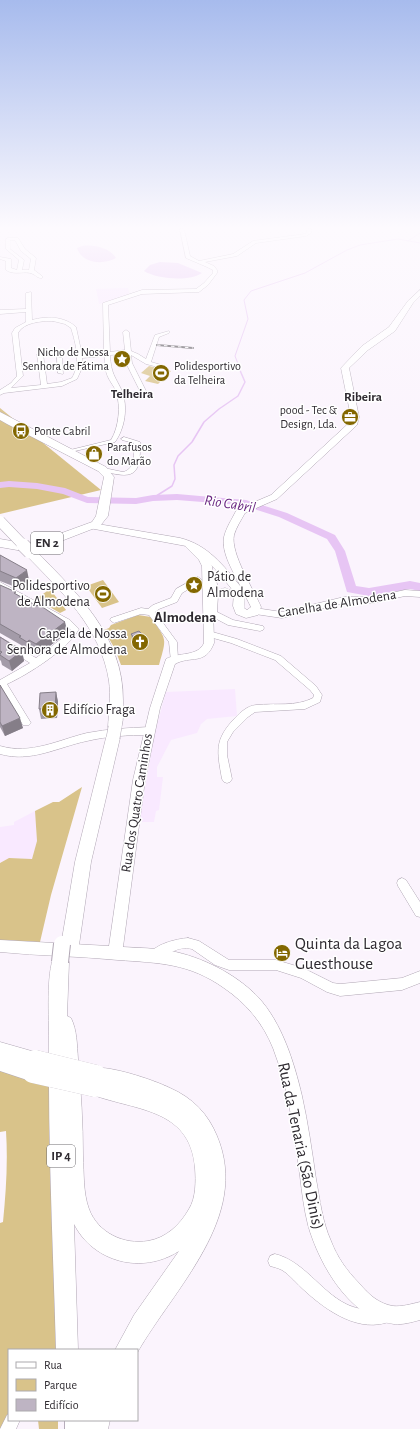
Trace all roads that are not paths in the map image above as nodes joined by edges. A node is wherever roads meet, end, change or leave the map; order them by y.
1 (29, 296) edge
2 (130, 296) edge
3 (416, 296) edge
4 (29, 310) junction
5 (0, 312) edge
6 (29, 322) junction
7 (126, 332) dead end
8 (167, 332) dead end
9 (127, 352) junction
10 (40, 354) dead end
11 (106, 355) junction
12 (78, 357) junction
13 (59, 358) dead end
14 (148, 363) junction
15 (162, 366) dead end
16 (62, 384) junction
17 (44, 386) junction
18 (2, 392) edge
19 (132, 394) dead end
20 (0, 415) edge
21 (124, 439) dead end
22 (68, 452) junction
23 (106, 475) junction
24 (0, 521) edge
25 (0, 526) edge
26 (92, 526) junction
27 (185, 542) junction
28 (0, 543) edge
29 (28, 553) junction
30 (207, 572) junction
31 (198, 580) dead end
32 (2, 589) edge
33 (214, 593) junction
34 (420, 594) edge
35 (241, 598) junction
36 (255, 611) junction
37 (150, 612) junction
38 (210, 612) junction
39 (114, 620) dead end
40 (260, 628) dead end
41 (210, 634) junction
42 (0, 640) edge
43 (174, 659) junction
44 (37, 663) junction
45 (2, 681) edge
46 (26, 723) dead end
47 (149, 731) junction
48 (0, 750) edge
49 (227, 779) dead end
50 (402, 883) dead end
51 (420, 912) edge
52 (0, 946) edge
53 (65, 953) junction
54 (115, 953) junction
55 (154, 956) junction
56 (420, 977) edge
57 (66, 1024) junction
58 (0, 1051) edge
59 (0, 1062) edge
60 (34, 1066) junction
61 (95, 1081) junction
62 (276, 1261) dead end
63 (420, 1312) edge
64 (393, 1314) junction
65 (66, 1349) edge
66 (75, 1349) edge
67 (127, 1349) edge

1 - 4 street
2 - 11 street
3 - 36 main road
4 - 5 street
4 - 6 street
6 - 12 street
6 - 18 street
7 - 9 street
8 - 14 street
9 - 11 street
9 - 14 street
9 - 19 street
10 - 17 street
11 - 12 street
11 - 22 street
12 - 16 street
13 - 16 street
14 - 15 street
16 - 17 street
17 - 18 street
20 - 22 main road
21 - 23 street
22 - 23 main road
23 - 26 main road, EN 2
24 - 29 main road, IP 4, bridge
25 - 29 main road, IP 4
26 - 27 main road
26 - 28 main road, EN 2
27 - 30 street
27 - 35 main road
29 - 53 main road, IP 4
30 - 33 street
30 - 38 street
31 - 37 street
32 - 44 street
33 - 35 street
33 - 38 street
34 - 36 street, Canelha de Almodena
35 - 36 main road
37 - 39 street
37 - 43 street
38 - 40 street
38 - 41 street
41 - 43 street
41 - 49 street
42 - 44 street
43 - 47 street, Rua dos Quatro Caminhos
44 - 45 street
45 - 46 street
47 - 48 street
47 - 54 street, Rua dos Quatro Caminhos
50 - 51 street
52 - 54 street, Rua da Tenaria (São Dinis)
53 - 57 main road, IP 4
53 - 65 main road, IP 4
54 - 55 street, Rua da Tenaria (São Dinis)
55 - 56 street
55 - 64 street, Rua da Tenaria (São Dinis)
57 - 61 main road
57 - 66 main road, IP 4
58 - 60 main road
59 - 60 main road
60 - 61 main road, bridge
61 - 67 main road
62 - 64 street
63 - 64 street

